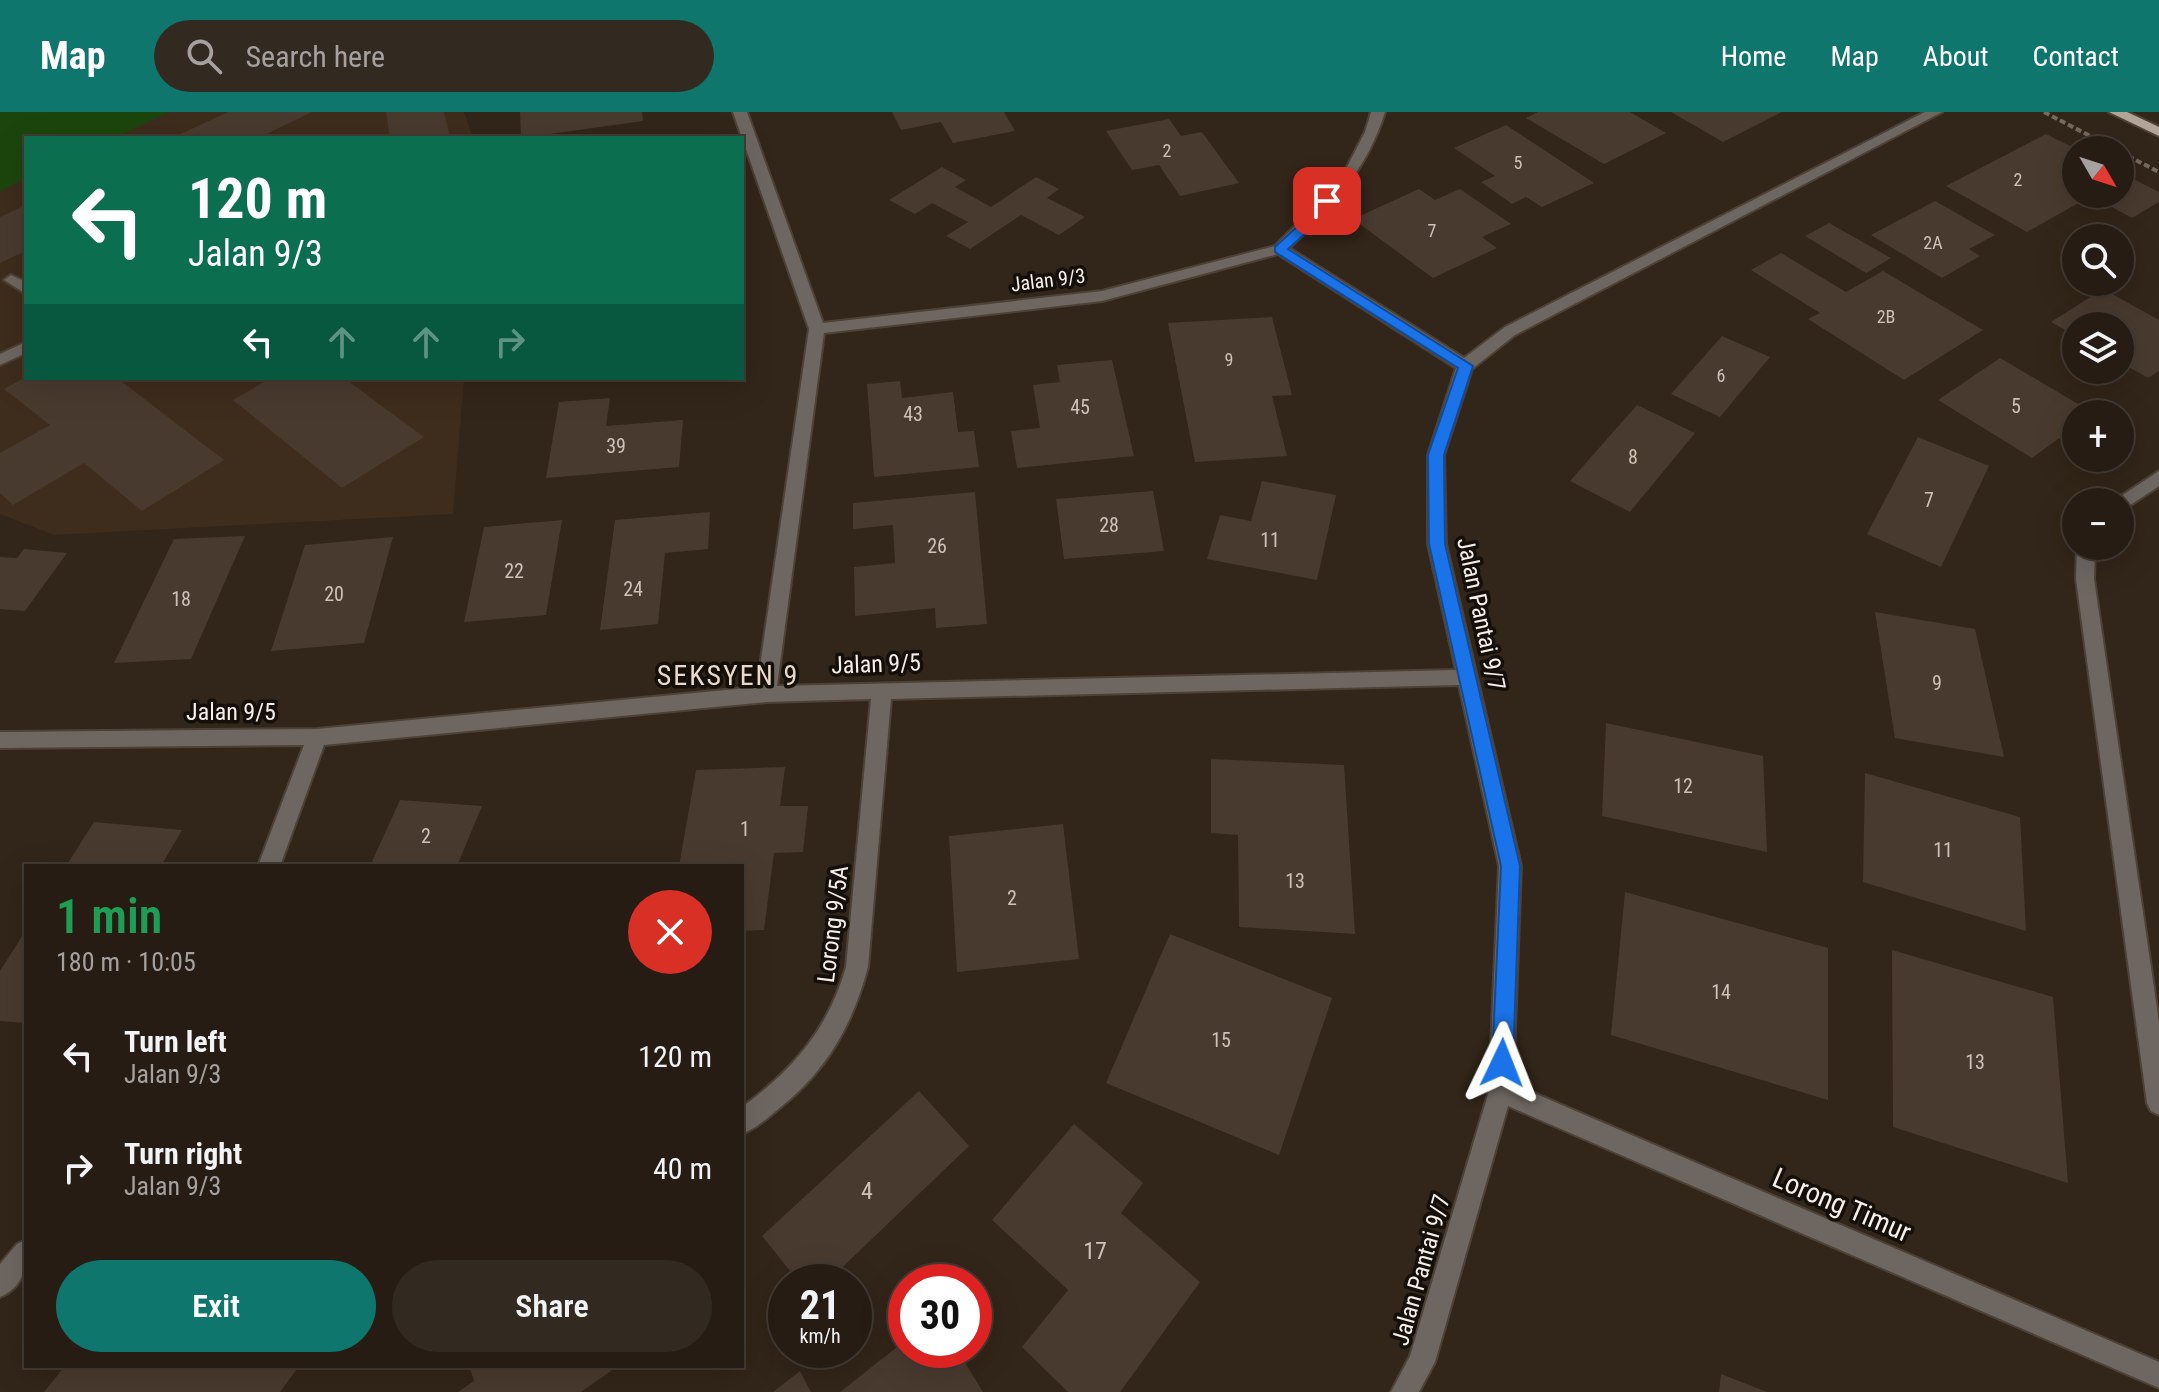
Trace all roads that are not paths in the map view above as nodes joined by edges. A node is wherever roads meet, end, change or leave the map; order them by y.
1 (740, 112) edge
2 (1378, 112) edge
3 (1935, 112) edge
4 (2116, 112) edge
5 (2159, 132) edge
6 (1280, 249) junction
7 (11, 280) dead end
8 (24, 288) edge
9 (817, 329) junction
10 (24, 348) edge
11 (0, 360) edge
12 (1465, 366) junction
13 (2159, 477) edge
14 (2134, 494) edge
15 (2086, 560) edge
16 (1467, 677) junction
17 (882, 690) junction
18 (766, 694) junction
19 (317, 737) junction
20 (0, 740) edge
21 (270, 864) edge
22 (1501, 1091) junction
23 (2159, 1103) edge
24 (744, 1120) edge
25 (24, 1255) edge
26 (0, 1284) edge
27 (2159, 1375) edge
28 (1404, 1392) edge

1 - 9 street
2 - 6 street, Jalan 9/3
3 - 12 street
4 - 5 main road
6 - 9 street, Jalan 9/3
6 - 12 street
7 - 8 street
9 - 18 street
10 - 11 street
12 - 16 street, Jalan Pantai 9/7
13 - 14 street
15 - 23 street
16 - 17 street, Jalan 9/5
16 - 22 street, Jalan Pantai 9/7
17 - 18 street, Jalan 9/5
17 - 24 street, Lorong 9/5A
18 - 19 street, Jalan 9/5
19 - 20 street, Jalan 9/5
19 - 21 street
22 - 27 street, Lorong Timur
22 - 28 street, Jalan Pantai 9/7
25 - 26 street

